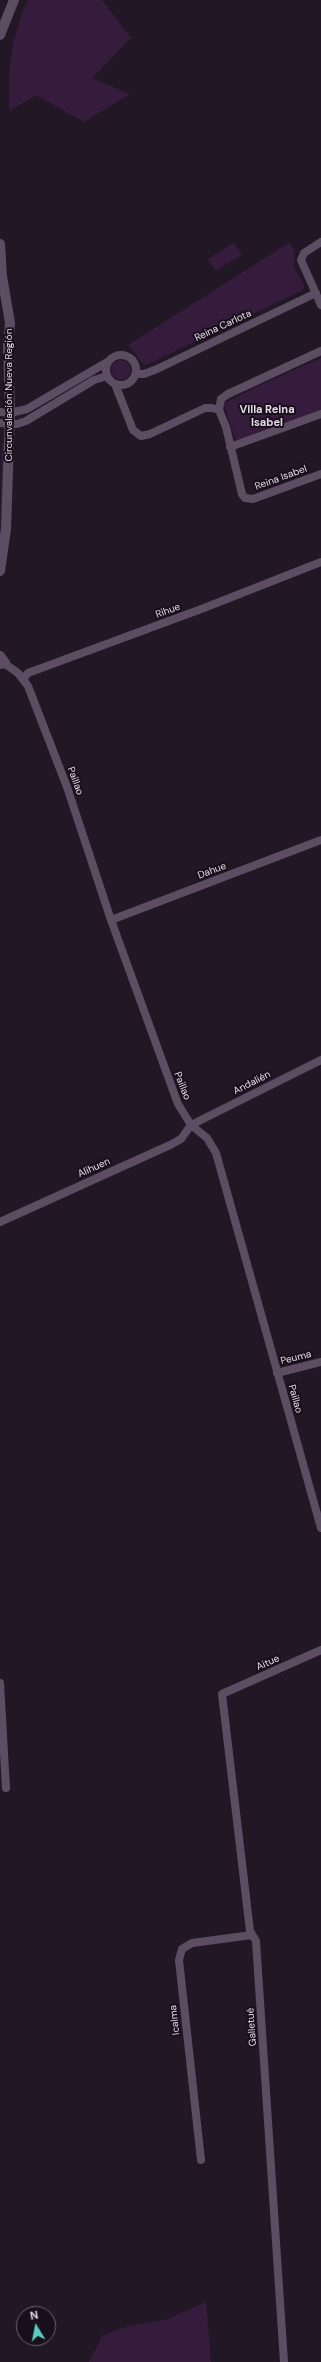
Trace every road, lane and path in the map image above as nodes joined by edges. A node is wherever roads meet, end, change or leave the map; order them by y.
1 (14, 0) edge
2 (0, 35) edge
3 (321, 242) edge
4 (0, 244) edge
5 (316, 293) junction
6 (321, 305) edge
7 (321, 351) edge
8 (4, 356) edge
9 (108, 361) junction
10 (136, 374) junction
11 (107, 376) junction
12 (115, 384) junction
13 (218, 410) junction
14 (8, 412) edge
15 (321, 414) edge
16 (5, 424) edge
17 (230, 447) junction
18 (321, 474) edge
19 (321, 562) edge
20 (0, 571) edge
21 (1, 661) edge
22 (23, 679) junction
23 (321, 840) edge
24 (111, 920) junction
25 (321, 1060) edge
26 (191, 1124) junction
27 (0, 1222) edge
28 (321, 1362) edge
29 (277, 1373) junction
30 (321, 1528) edge
31 (321, 1650) edge
32 (0, 1682) edge
33 (222, 1694) joint
34 (6, 1788) dead end
35 (252, 1935) junction
36 (201, 2160) dead end
37 (284, 2362) edge

1 - 2 street
3 - 5 street
4 - 8 street, Circunvalación Nueva Región
5 - 6 street
5 - 10 street, Reina Carlota
7 - 13 street
8 - 14 street, Circunvalación Nueva Región
9 - 10 street
9 - 11 street
9 - 14 street
10 - 12 street
11 - 12 street
11 - 16 street
12 - 13 street
13 - 17 street, Reina Isabel
14 - 16 street, Circunvalación Nueva Región
15 - 17 street
16 - 20 street, Circunvalación Nueva Región
17 - 18 street, Reina Isabel
19 - 22 street, Rihue
21 - 22 street, Paillao
22 - 24 street, Paillao
23 - 24 street, Dahue
24 - 26 street, Paillao
25 - 26 street, Andalién
26 - 27 street, Alihuen
26 - 29 street, Paillao
28 - 29 street, Peuma
29 - 30 street, Paillao
31 - 33 street, Aitue
32 - 34 street
33 - 35 street, Galletué
35 - 36 street, Icalma
35 - 37 street, Galletué

